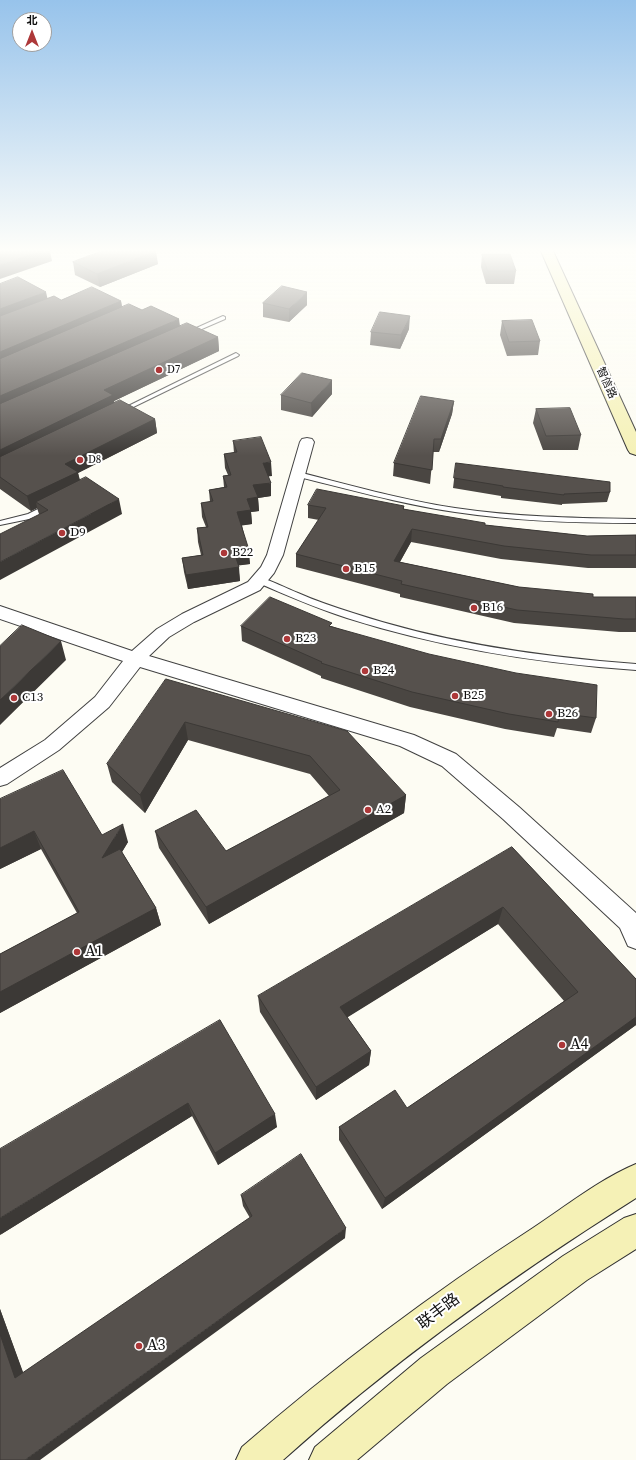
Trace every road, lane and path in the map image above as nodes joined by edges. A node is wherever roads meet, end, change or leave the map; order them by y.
1 (220, 319) edge
2 (577, 319) edge
3 (585, 319) edge
4 (180, 337) edge
5 (236, 355) dead end
6 (115, 414) edge
7 (636, 430) edge
8 (307, 442) dead end
9 (636, 450) edge
10 (298, 474) junction
11 (58, 503) edge
12 (636, 521) edge
13 (0, 523) edge
14 (259, 580) junction
15 (0, 612) edge
16 (136, 658) junction
17 (636, 667) edge
18 (0, 778) edge
19 (636, 938) edge
20 (636, 1180) edge
21 (636, 1230) edge
22 (255, 1460) edge
23 (328, 1460) edge

1 - 4 lane
2 - 9 street, 智信路
3 - 7 street, 智信路
5 - 6 lane
8 - 10 street
10 - 12 lane
10 - 14 street
11 - 13 lane
14 - 16 street
14 - 17 lane
15 - 16 street
16 - 18 street
16 - 19 street
20 - 22 street, 联丰路
21 - 23 street

